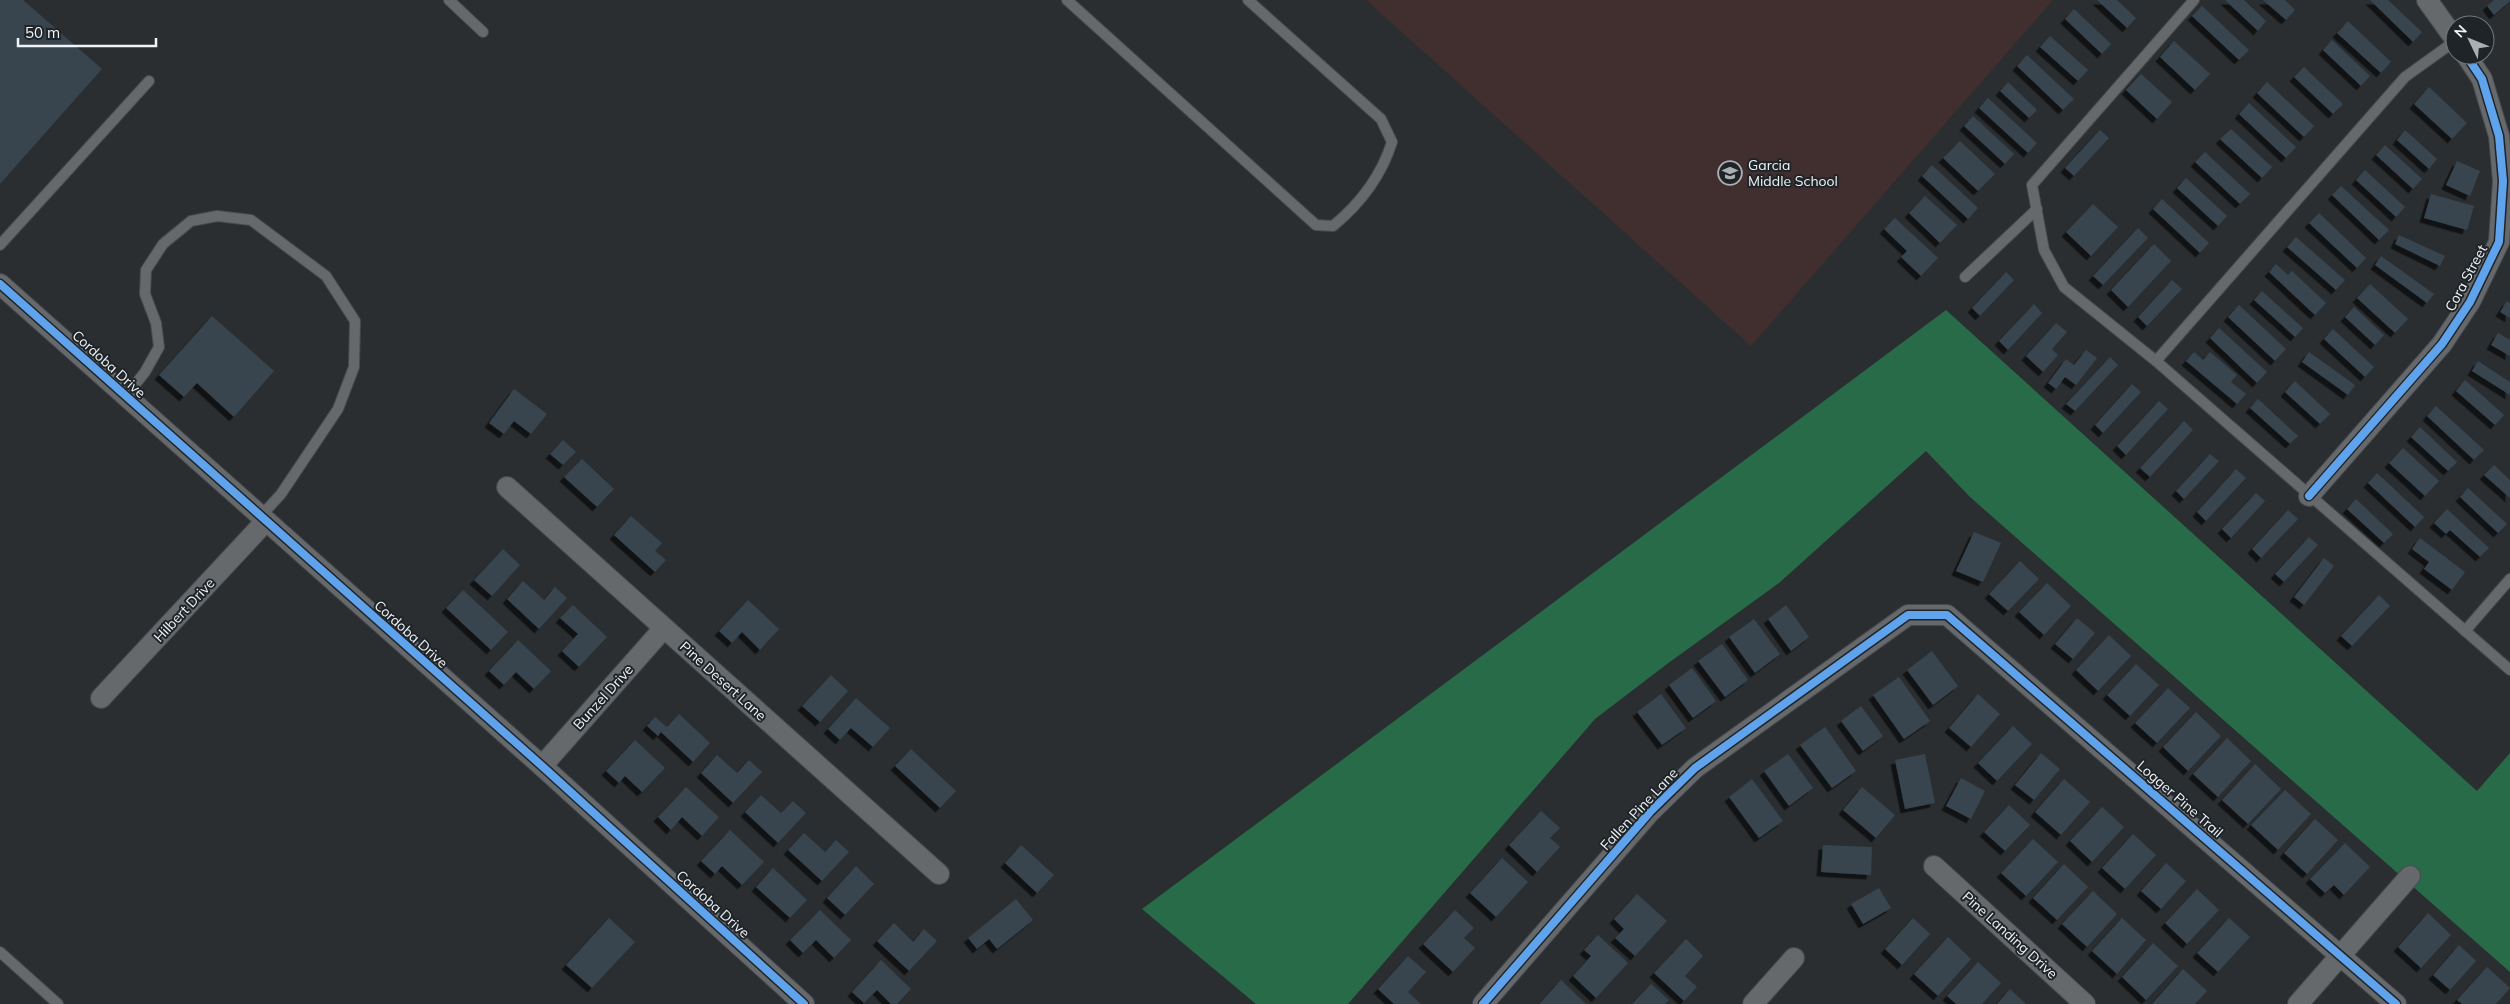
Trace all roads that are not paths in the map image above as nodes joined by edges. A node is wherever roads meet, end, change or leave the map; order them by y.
1 (449, 0) edge
2 (1067, 0) edge
3 (1248, 0) edge
4 (2194, 0) edge
5 (2427, 0) edge
6 (2445, 26) edge
7 (483, 32) dead end
8 (2445, 47) edge
9 (2473, 65) edge
10 (149, 81) dead end
11 (2505, 134) edge
12 (2037, 209) junction
13 (0, 244) edge
14 (1965, 277) dead end
15 (0, 284) edge
16 (2156, 361) junction
17 (126, 396) junction
18 (507, 487) dead end
19 (2309, 496) junction
20 (263, 518) junction
21 (2510, 579) edge
22 (1947, 615) joint
23 (664, 628) junction
24 (2465, 630) junction
25 (2510, 670) edge
26 (102, 698) dead end
27 (542, 766) junction
28 (1934, 866) dead end
29 (939, 874) dead end
30 (2410, 876) dead end
31 (0, 952) edge
32 (2341, 955) junction
33 (1794, 958) dead end
34 (58, 1004) edge
35 (804, 1004) edge
36 (1483, 1004) edge
37 (1753, 1004) edge
38 (2085, 1004) edge
39 (2298, 1004) edge
40 (2396, 1004) edge

1 - 7 lane
2 - 3 lane
4 - 12 lane
5 - 6 street
8 - 16 lane
9 - 11 street, Cora Street
10 - 13 lane
11 - 19 street, Cora Street
12 - 14 lane
12 - 16 lane
15 - 17 street, Cordoba Drive
16 - 19 lane
17 - 20 street, Cordoba Drive
17 - 20 lane
18 - 23 street, Pine Desert Lane
19 - 24 lane
20 - 26 street, Hilbert Drive
20 - 27 street, Cordoba Drive
21 - 24 lane
22 - 32 street, Logger Pine Trail
22 - 36 street, Fallen Pine Lane
23 - 27 street, Bunzel Drive
23 - 29 street, Pine Desert Lane
24 - 25 lane
27 - 35 street, Cordoba Drive
28 - 38 street, Pine Landing Drive
30 - 32 street
31 - 34 lane
32 - 39 street
32 - 40 street, Logger Pine Trail
33 - 37 street

